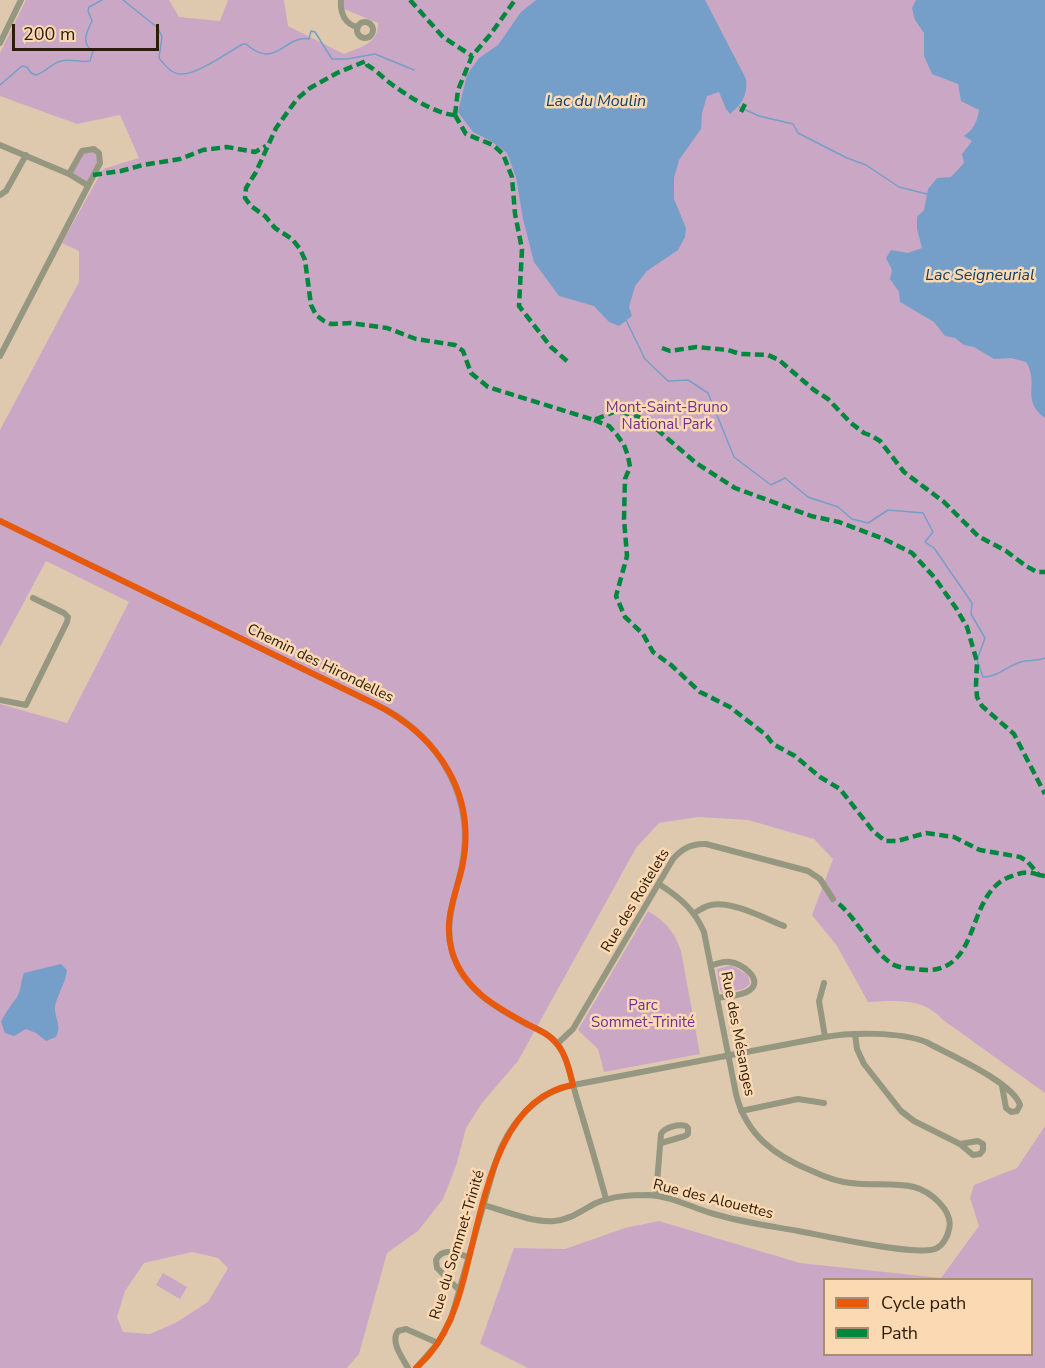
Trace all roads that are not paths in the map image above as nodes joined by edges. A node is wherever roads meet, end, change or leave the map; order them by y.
1 (21, 0) edge
2 (341, 0) edge
3 (358, 27) dead end
4 (0, 43) edge
5 (0, 145) edge
6 (26, 155) junction
7 (69, 174) junction
8 (87, 185) junction
9 (0, 195) edge
10 (0, 356) edge
11 (0, 521) edge
12 (33, 598) dead end
13 (0, 700) edge
14 (659, 884) junction
15 (833, 898) dead end
16 (694, 914) junction
17 (784, 926) dead end
18 (712, 965) junction
19 (824, 983) dead end
20 (718, 998) junction
21 (855, 1034) junction
22 (825, 1037) junction
23 (557, 1044) junction
24 (729, 1055) junction
25 (573, 1085) junction
26 (1002, 1086) dead end
27 (824, 1103) dead end
28 (741, 1111) junction
29 (661, 1143) dead end
30 (960, 1144) dead end
31 (656, 1196) junction
32 (606, 1199) junction
33 (484, 1205) junction
34 (941, 1245) joint
35 (470, 1257) junction
36 (460, 1291) junction
37 (438, 1343) junction
38 (408, 1368) edge
39 (416, 1368) edge

1 - 4 street
2 - 3 street
5 - 6 street
6 - 7 street
6 - 9 street
7 - 8 street
7 - 8 street
8 - 10 street
11 - 23 street, Chemin des Hirondelles
12 - 13 street
14 - 15 street, Rue des Roitelets
14 - 16 street, Rue des Mésanges
14 - 23 street, Rue des Roitelets
16 - 17 street
16 - 18 street, Rue des Mésanges
18 - 20 street, Rue des Mésanges
18 - 20 street
19 - 22 street
20 - 24 street, Rue des Mésanges
21 - 22 street, Rue du Sommet-Trinité
21 - 26 street, Rue du Sommet-Trinité
21 - 30 street
22 - 24 street, Rue du Sommet-Trinité
23 - 25 street
24 - 25 street, Rue du Sommet-Trinité
24 - 28 street, Rue des Mésanges
25 - 32 street
25 - 33 street, Rue du Sommet-Trinité
27 - 28 street
28 - 34 street, Rue des Mésanges
29 - 31 street
31 - 32 street, Rue des Alouettes
31 - 34 street, Rue des Alouettes
32 - 33 street, Rue des Alouettes
33 - 35 street, Rue du Sommet-Trinité
35 - 36 street, Rue du Sommet-Trinité
35 - 36 street
36 - 37 street, Rue du Sommet-Trinité
37 - 38 street
37 - 39 street, Rue du Sommet-Trinité

